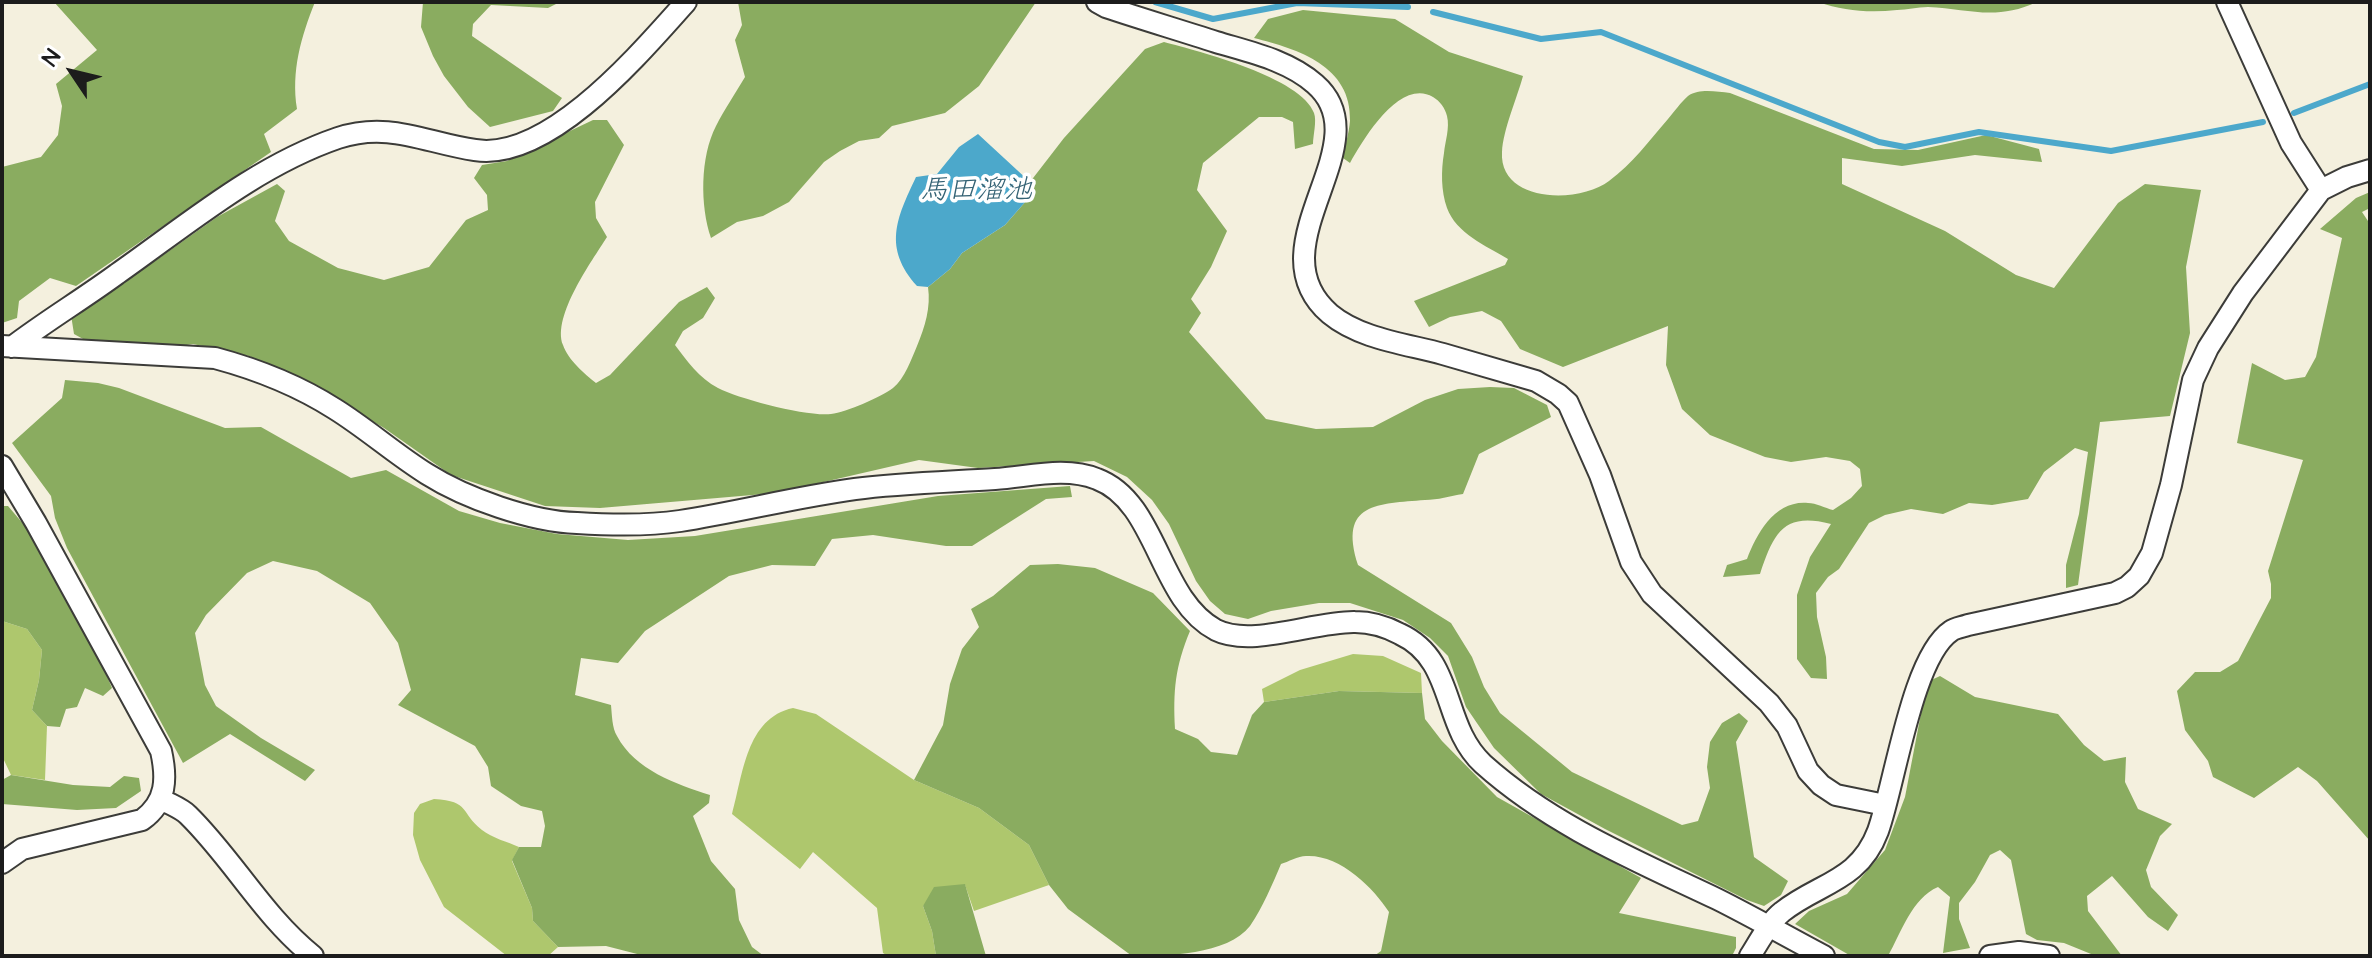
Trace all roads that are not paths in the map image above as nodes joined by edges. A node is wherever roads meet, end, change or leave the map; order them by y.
1 (686, 2) edge
2 (1097, 2) edge
3 (2227, 2) edge
4 (2370, 170) edge
5 (2321, 190) junction
6 (7, 346) edge
7 (2, 466) edge
8 (161, 799) junction
9 (1885, 805) junction
10 (2, 863) edge
11 (1770, 927) junction
12 (313, 956) edge
13 (1750, 956) edge
14 (1824, 956) edge
15 (1990, 956) edge
16 (2049, 956) edge

1 - 6 street
2 - 9 street
3 - 5 street
4 - 5 street
5 - 9 street
6 - 11 street
7 - 8 street
8 - 10 street
8 - 12 street
9 - 11 street
11 - 13 street
11 - 14 street
15 - 16 street

